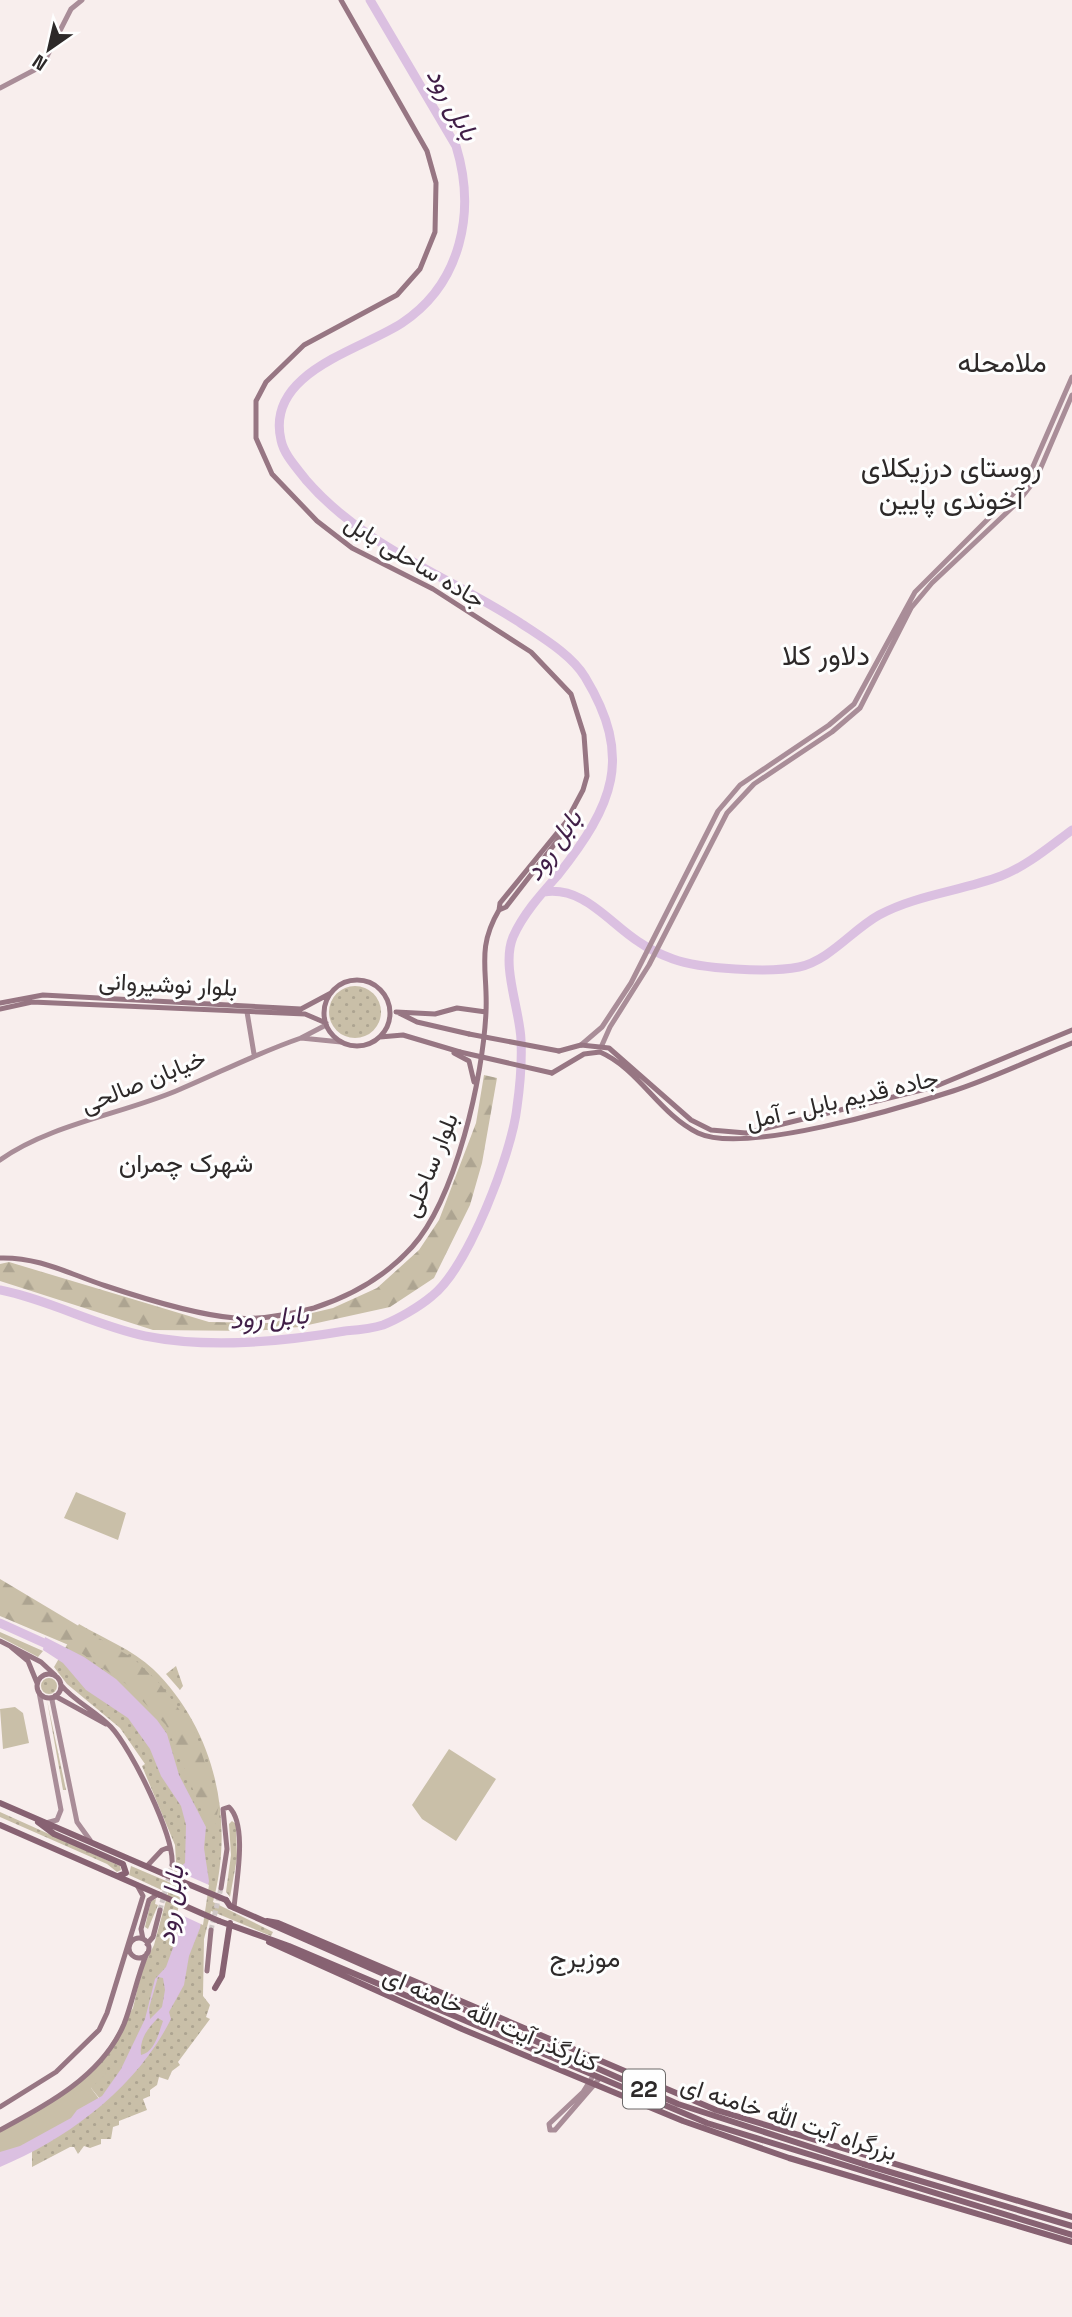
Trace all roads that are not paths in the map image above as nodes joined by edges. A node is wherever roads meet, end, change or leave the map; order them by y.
1 (82, 0) edge
2 (341, 0) edge
3 (0, 88) edge
4 (1072, 377) edge
5 (1072, 395) edge
6 (675, 893) junction
7 (682, 897) junction
8 (499, 910) joint
9 (331, 993) junction
10 (0, 1003) edge
11 (388, 1005) junction
12 (0, 1009) edge
13 (247, 1012) junction
14 (396, 1012) junction
15 (486, 1012) junction
16 (312, 1018) junction
17 (326, 1024) junction
18 (316, 1028) junction
19 (1072, 1030) edge
20 (301, 1038) junction
21 (377, 1038) junction
22 (341, 1042) junction
23 (430, 1043) junction
24 (1072, 1043) edge
25 (581, 1045) junction
26 (601, 1049) junction
27 (254, 1054) junction
28 (475, 1096) junction
29 (0, 1160) edge
30 (0, 1258) edge
31 (0, 1641) edge
32 (10, 1646) junction
33 (55, 1675) junction
34 (37, 1683) junction
35 (61, 1685) junction
36 (38, 1692) junction
37 (55, 1696) junction
38 (108, 1725) junction
39 (72, 1795) junction
40 (59, 1797) junction
41 (0, 1803) edge
42 (31, 1816) junction
43 (46, 1823) junction
44 (0, 1825) edge
45 (92, 1843) junction
46 (170, 1847) junction
47 (172, 1865) tunnel mouth
48 (147, 1866) junction
49 (116, 1876) junction
50 (137, 1885) junction
51 (221, 1888) tunnel mouth
52 (159, 1895) junction
53 (230, 1905) junction
54 (160, 1910) tunnel mouth
55 (225, 1922) junction
56 (142, 1924) junction
57 (155, 1928) junction
58 (211, 1930) tunnel mouth
59 (145, 1942) junction
60 (129, 1945) junction
61 (147, 1953) junction
62 (314, 1960) junction
63 (207, 1971) dead end
64 (215, 1988) dead end
65 (428, 2006) junction
66 (432, 2015) junction
67 (530, 2054) junction
68 (590, 2086) junction
69 (0, 2107) edge
70 (715, 2113) junction
71 (684, 2118) junction
72 (0, 2130) edge
73 (852, 2152) junction
74 (850, 2160) junction
75 (944, 2183) junction
76 (1019, 2201) junction
77 (1017, 2209) junction
78 (1072, 2217) edge
79 (1072, 2226) edge
80 (1048, 2232) junction
81 (1072, 2235) edge
82 (1072, 2242) edge

1 - 3 main road
2 - 8 main road, جاده ساحلی بابل
4 - 6 main road
5 - 7 main road
6 - 7 main road
6 - 25 main road
7 - 26 main road
8 - 15 main road, بلوار ساحلی
9 - 10 main road, بلوار نوشیروانی
9 - 11 main road
9 - 17 main road
11 - 14 main road
11 - 21 main road
12 - 13 main road, بلوار نوشیروانی
13 - 16 main road, بلوار نوشیروانی
13 - 27 main road
14 - 15 main road
14 - 25 main road, bridge
15 - 28 main road, بلوار ساحلی
16 - 17 main road, بلوار نوشیروانی
16 - 18 main road
17 - 18 main road
17 - 22 main road
18 - 20 main road
19 - 26 main road
20 - 22 main road
20 - 27 main road, خيابان صالحی
21 - 22 main road
21 - 23 main road
23 - 26 main road, bridge
23 - 28 main road
24 - 26 main road, جاده قدیم بابل - آمل
25 - 26 main road
27 - 29 main road, خيابان صالحی
28 - 30 main road, بلوار ساحلی
31 - 32 main road
32 - 33 main road
32 - 34 main road
33 - 34 main road
33 - 35 main road
34 - 36 main road
35 - 37 main road
35 - 38 main road
36 - 37 main road
36 - 40 main road
37 - 38 main road
37 - 39 main road
38 - 46 main road
39 - 40 main road
39 - 45 main road
40 - 43 main road
41 - 42 highway
42 - 43 highway, بزرگراه آیت الله خامنه ای
42 - 49 highway
43 - 45 highway, بزرگراه آیت الله خامنه ای
44 - 49 highway, بزرگراه آیت الله خامنه ای
45 - 48 highway, بزرگراه آیت الله خامنه ای
46 - 47 main road
46 - 48 main road
48 - 53 highway, بزرگراه آیت الله خامنه ای, bridge
49 - 50 highway, بزرگراه آیت الله خامنه ای
50 - 52 highway, بزرگراه آیت الله خامنه ای
50 - 60 main road
51 - 53 main road
52 - 55 highway, بزرگراه آیت الله خامنه ای, bridge
52 - 56 main road
53 - 70 highway, بزرگراه آیت الله خامنه ای / 22
54 - 57 main road
55 - 62 highway, بزرگراه آیت الله خامنه ای / 22
55 - 64 highway
56 - 57 main road
56 - 59 main road
57 - 59 main road
58 - 63 main road
59 - 60 main road
59 - 61 main road
60 - 61 main road
60 - 69 main road
61 - 72 main road
62 - 65 highway, بزرگراه آیت الله خامنه ای / 22
62 - 66 highway, کنارگذر آیت الله خامنه ای
65 - 66 highway
65 - 67 highway, بزرگراه آیت الله خامنه ای / 22
66 - 67 highway, کنارگذر آیت الله خامنه ای
67 - 68 highway, بزرگراه آیت الله خامنه ای / 22
67 - 68 highway, کنارگذر آیت الله خامنه ای
68 - 68 main road
68 - 71 highway, بزرگراه آیت الله خامنه ای / 22
68 - 71 highway, کنارگذر آیت الله خامنه ای
70 - 73 highway
70 - 74 highway, بزرگراه آیت الله خامنه ای / 22
71 - 80 highway, بزرگراه آیت الله خامنه ای / 22
73 - 74 highway
73 - 75 highway
74 - 75 highway, بزرگراه آیت الله خامنه ای / 22
75 - 76 highway
75 - 77 highway, بزرگراه آیت الله خامنه ای / 22
76 - 77 highway
76 - 78 highway
77 - 79 highway, بزرگراه آیت الله خامنه ای / 22
80 - 81 highway, بزرگراه آیت الله خامنه ای / 22
80 - 82 highway

